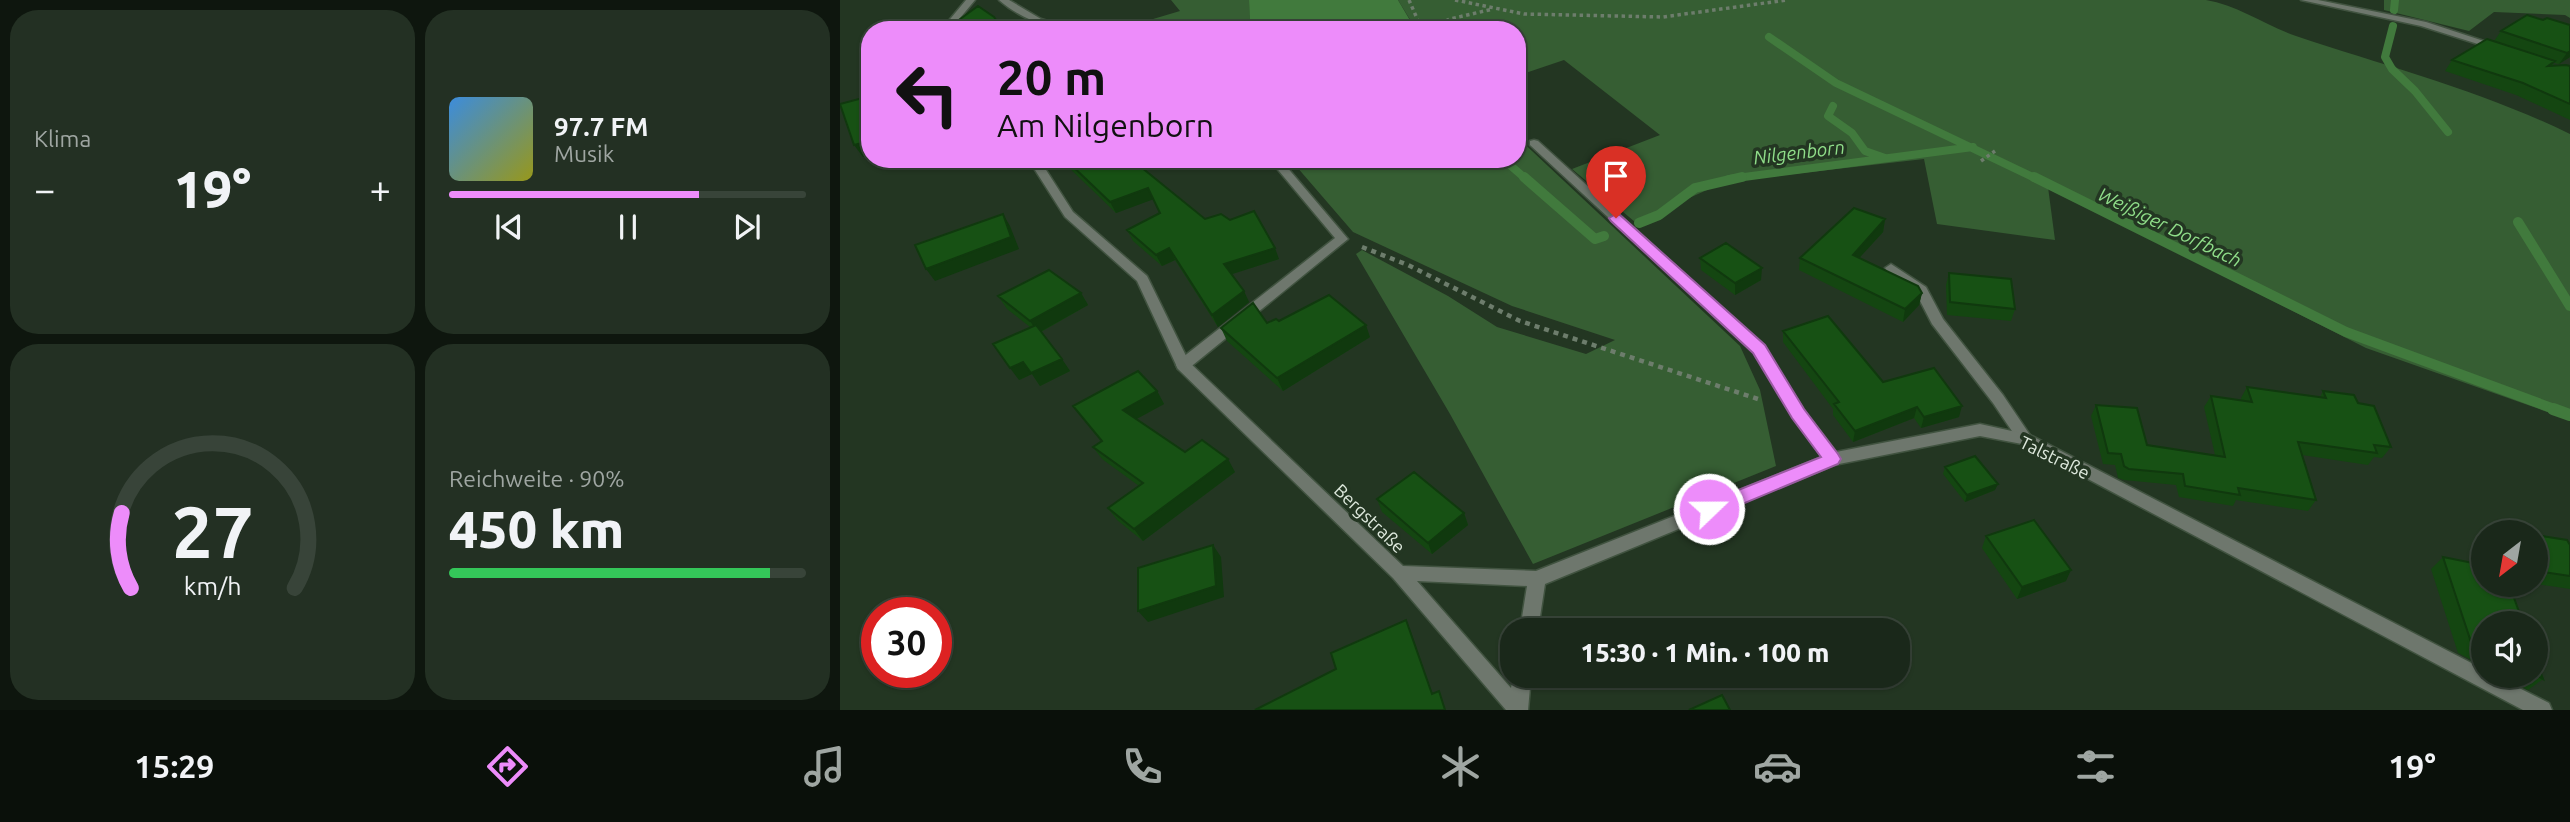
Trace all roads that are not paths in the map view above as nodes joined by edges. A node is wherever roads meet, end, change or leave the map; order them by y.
1 (971, 0) edge
2 (1003, 0) edge
3 (2305, 0) edge
4 (953, 21) edge
5 (1038, 21) edge
6 (2512, 52) edge
7 (1534, 144) dead end
8 (1039, 168) edge
9 (1282, 168) edge
10 (1891, 268) dead end
11 (1183, 366) junction
12 (2025, 439) junction
13 (1832, 459) junction
14 (1399, 573) junction
15 (1537, 579) junction
16 (1531, 618) edge
17 (1520, 688) edge
18 (1517, 710) edge
19 (2542, 710) edge

1 - 4 street
2 - 5 street
3 - 6 street
7 - 13 street
8 - 11 street, Bergstraße
9 - 11 street
10 - 12 street
11 - 14 street, Bergstraße
12 - 13 street, Talstraße
12 - 19 street, Talstraße
13 - 15 street, Talstraße
14 - 15 street, Talstraße
14 - 18 street, Bergstraße
15 - 16 street
17 - 18 street

